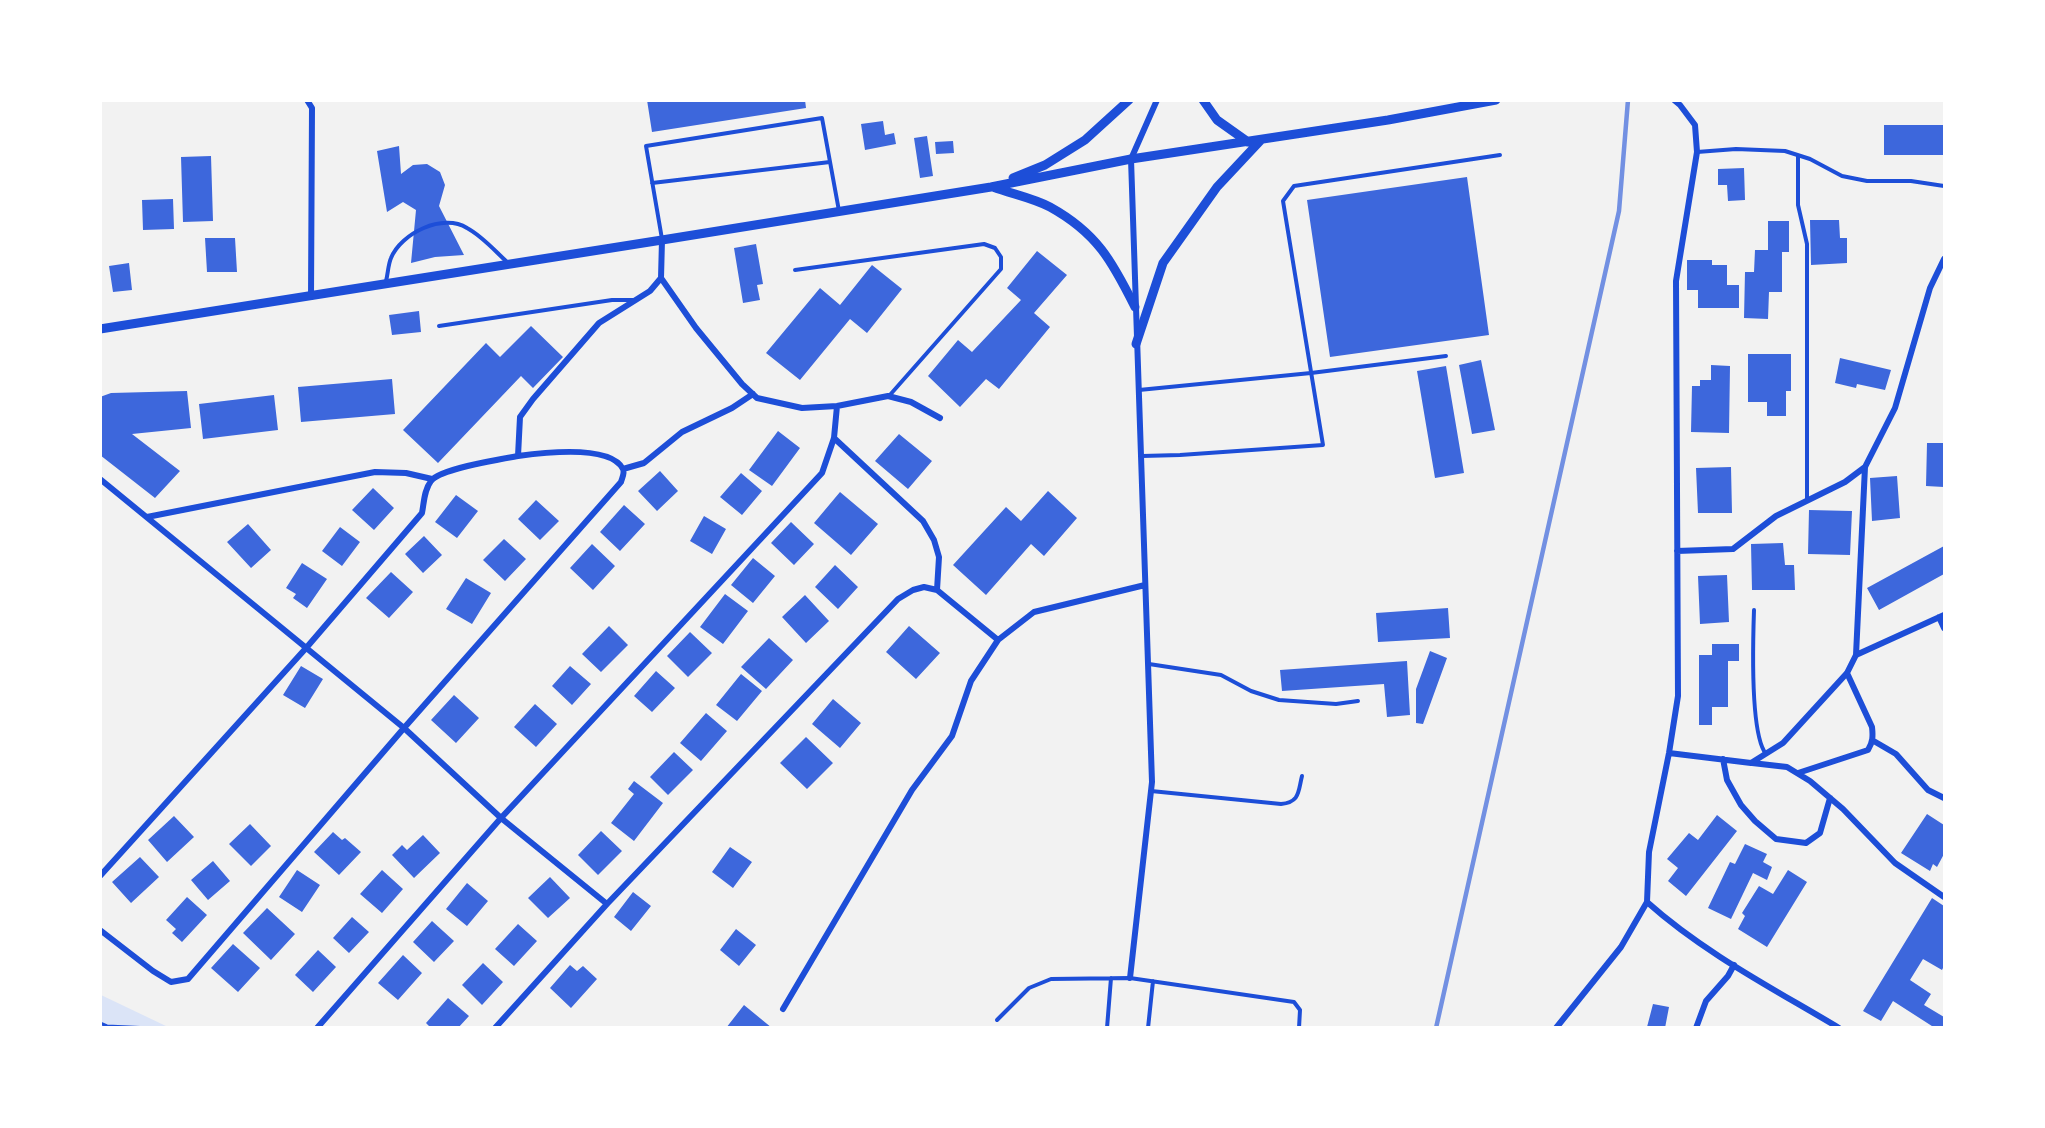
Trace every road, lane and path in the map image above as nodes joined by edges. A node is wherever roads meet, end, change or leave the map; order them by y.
1 (307, 100) edge
2 (1129, 100) edge
3 (1157, 100) edge
4 (1203, 100) edge
5 (1496, 100) edge
6 (1674, 100) edge
7 (1262, 140) junction
8 (1248, 142) junction
9 (1697, 152) junction
10 (1500, 155) dead end
11 (1798, 155) junction
12 (1131, 159) junction
13 (830, 162) junction
14 (652, 183) junction
15 (991, 186) junction
16 (1944, 186) edge
17 (839, 211) junction
18 (662, 240) junction
19 (1944, 259) edge
20 (510, 265) junction
21 (795, 270) dead end
22 (661, 278) junction
23 (385, 285) junction
24 (311, 297) junction
25 (634, 300) junction
26 (1135, 307) junction
27 (439, 326) dead end
28 (100, 329) edge
29 (1136, 344) junction
30 (1446, 356) dead end
31 (1311, 373) junction
32 (1138, 390) junction
33 (753, 394) junction
34 (888, 396) junction
35 (837, 406) junction
36 (940, 418) dead end
37 (834, 438) junction
38 (518, 456) junction
39 (1142, 456) junction
40 (1865, 467) junction
41 (623, 472) junction
42 (100, 479) edge
43 (432, 479) junction
44 (1807, 500) junction
45 (147, 517) junction
46 (1677, 551) junction
47 (1145, 585) junction
48 (937, 590) junction
49 (1754, 610) dead end
50 (1942, 616) edge
51 (1944, 628) edge
52 (998, 640) junction
53 (307, 647) junction
54 (1856, 655) junction
55 (1149, 664) junction
56 (1848, 673) junction
57 (1358, 701) dead end
58 (404, 728) junction
59 (1872, 740) junction
60 (1669, 753) junction
61 (1766, 754) junction
62 (1723, 759) junction
63 (1751, 763) junction
64 (1798, 773) junction
65 (1302, 776) dead end
66 (1151, 791) junction
67 (1830, 798) junction
68 (1944, 798) edge
69 (501, 818) junction
70 (100, 876) edge
71 (1944, 897) edge
72 (1647, 902) junction
73 (607, 904) junction
74 (100, 930) edge
75 (1734, 965) junction
76 (1111, 978) junction
77 (1130, 978) junction
78 (1153, 981) junction
79 (783, 1009) dead end
80 (997, 1020) dead end
81 (100, 1023) edge
82 (495, 1027) edge
83 (151, 1028) edge
84 (317, 1028) edge
85 (1107, 1028) edge
86 (1148, 1028) edge
87 (1299, 1028) edge
88 (1556, 1028) edge
89 (1696, 1028) edge
90 (1839, 1028) edge

1 - 24 street
2 - 15 street
3 - 12 street
4 - 8 street
5 - 7 street
6 - 9 street
7 - 8 street
7 - 29 street
8 - 12 street
9 - 11 lane
9 - 46 street
10 - 31 lane
11 - 16 lane
11 - 44 lane
12 - 15 street
12 - 26 street
13 - 14 lane
13 - 14 lane
13 - 17 lane
14 - 18 lane
15 - 17 street
15 - 26 street
17 - 18 street
18 - 20 street
18 - 22 street
19 - 40 street
20 - 23 street
20 - 23 lane
21 - 34 lane
22 - 25 street
22 - 33 street
23 - 24 street
24 - 28 street
25 - 27 lane
25 - 38 street
26 - 29 street
29 - 32 street
30 - 31 lane
31 - 32 lane
31 - 39 lane
32 - 39 street
33 - 35 street
33 - 41 street
34 - 35 street
34 - 36 street
35 - 37 street
37 - 48 street
37 - 69 street
38 - 41 street
38 - 43 street
39 - 47 street
40 - 44 street
40 - 54 street
41 - 58 street
42 - 45 street
43 - 45 street
43 - 53 street
44 - 46 street
45 - 53 street
46 - 60 street
47 - 52 street
47 - 55 street
48 - 52 street
48 - 73 street
49 - 61 lane
50 - 51 street
50 - 54 street
52 - 79 street
53 - 58 street
53 - 70 street
54 - 56 street
55 - 57 lane
55 - 66 street
56 - 59 street
56 - 61 street
58 - 69 street
58 - 74 street
59 - 64 street
59 - 68 street
60 - 62 street
60 - 72 street
61 - 63 street
62 - 63 street
62 - 67 street
63 - 64 street
64 - 67 street
65 - 66 lane
66 - 77 street
67 - 71 street
69 - 73 street
69 - 84 street
72 - 75 street
72 - 88 street
73 - 82 street
75 - 89 street
75 - 90 street
76 - 77 lane
76 - 80 lane
76 - 85 lane
77 - 78 lane
78 - 86 lane
78 - 87 lane
81 - 83 path

